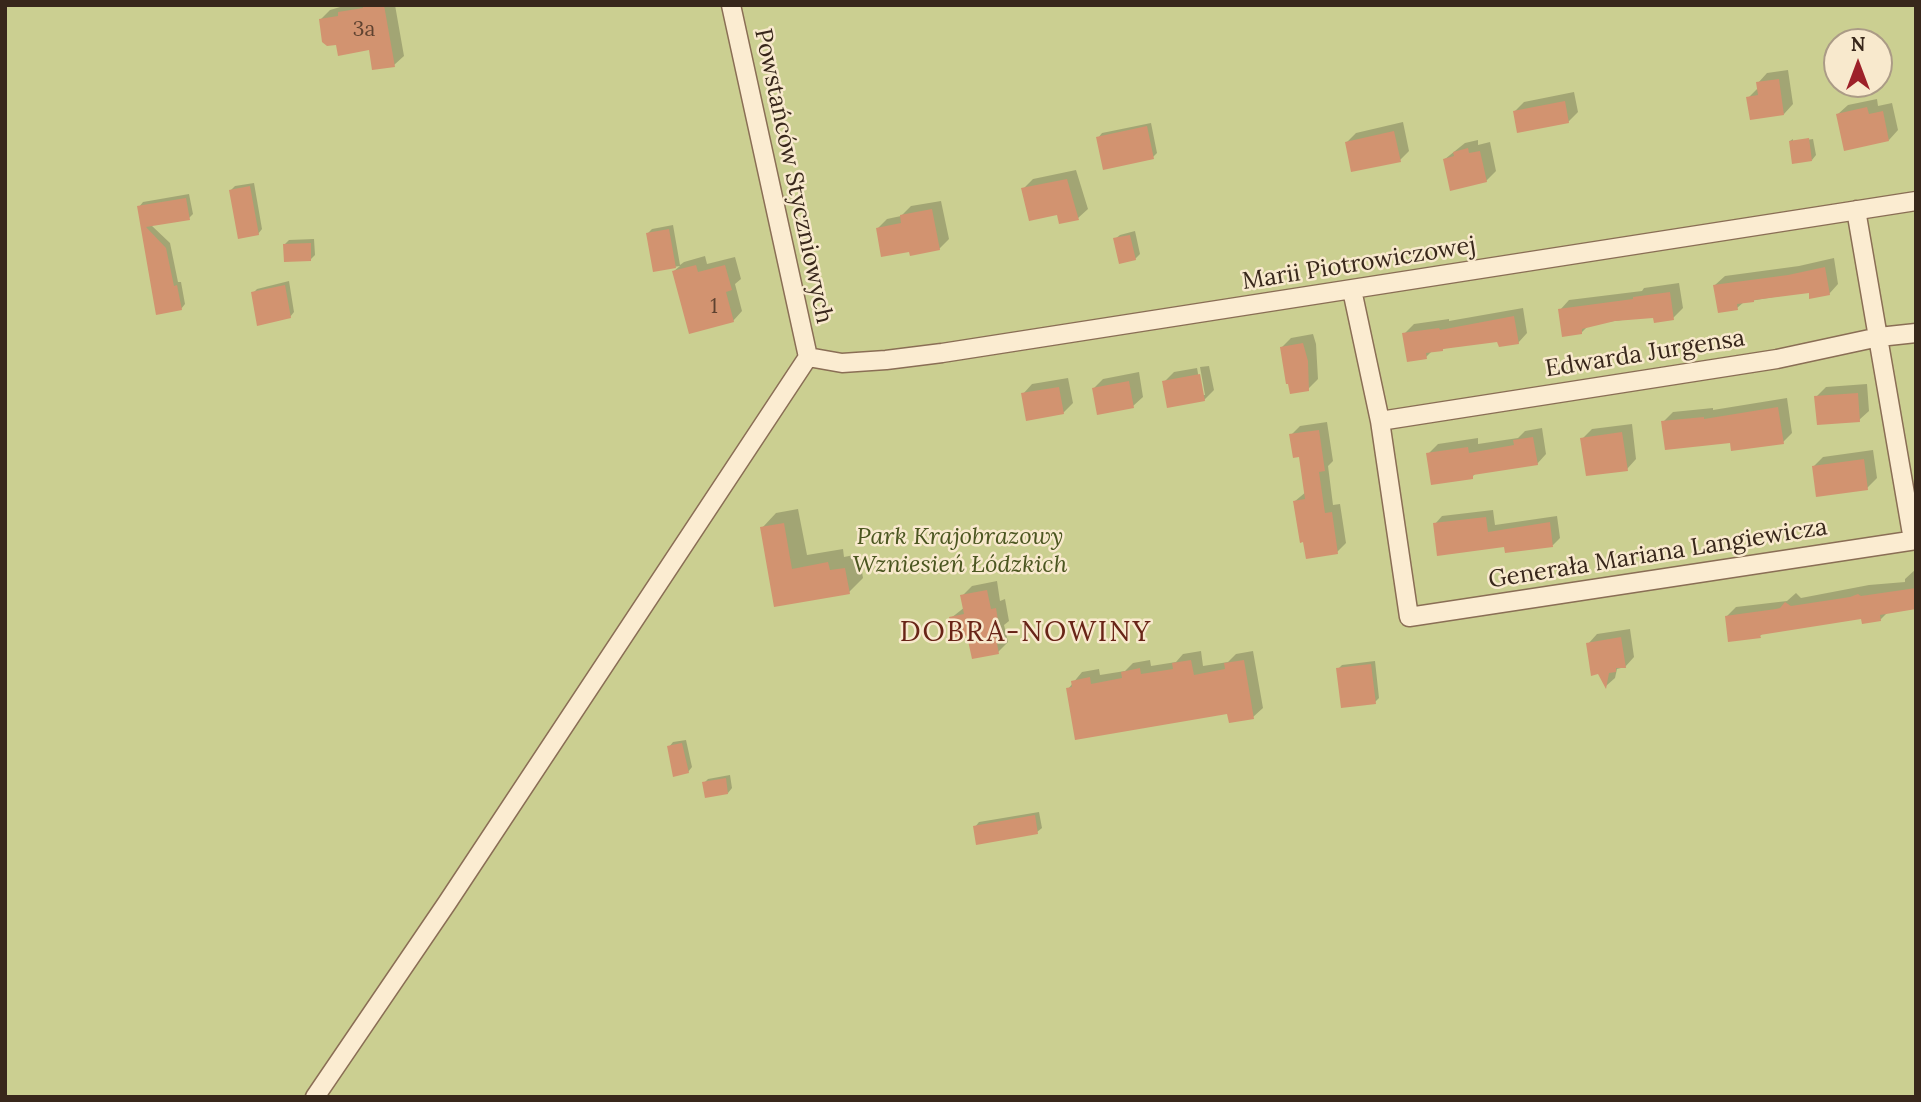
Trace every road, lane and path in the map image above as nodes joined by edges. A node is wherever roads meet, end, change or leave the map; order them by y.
1 (731, 5) edge
2 (1916, 201) edge
3 (1856, 210) junction
4 (1352, 290) junction
5 (1916, 333) edge
6 (1879, 337) junction
7 (808, 357) junction
8 (1380, 421) junction
9 (1914, 540) edge
10 (315, 1097) edge

1 - 7 street, Powstańców Styczniowych
2 - 3 street, Marii Piotrowiczowej
3 - 4 street, Marii Piotrowiczowej
3 - 6 street
4 - 7 street, Marii Piotrowiczowej
4 - 8 street
5 - 6 street, Edwarda Jurgensa
6 - 8 street, Edwarda Jurgensa
6 - 9 street
7 - 10 street
8 - 9 street, Generała Mariana Langiewicza

